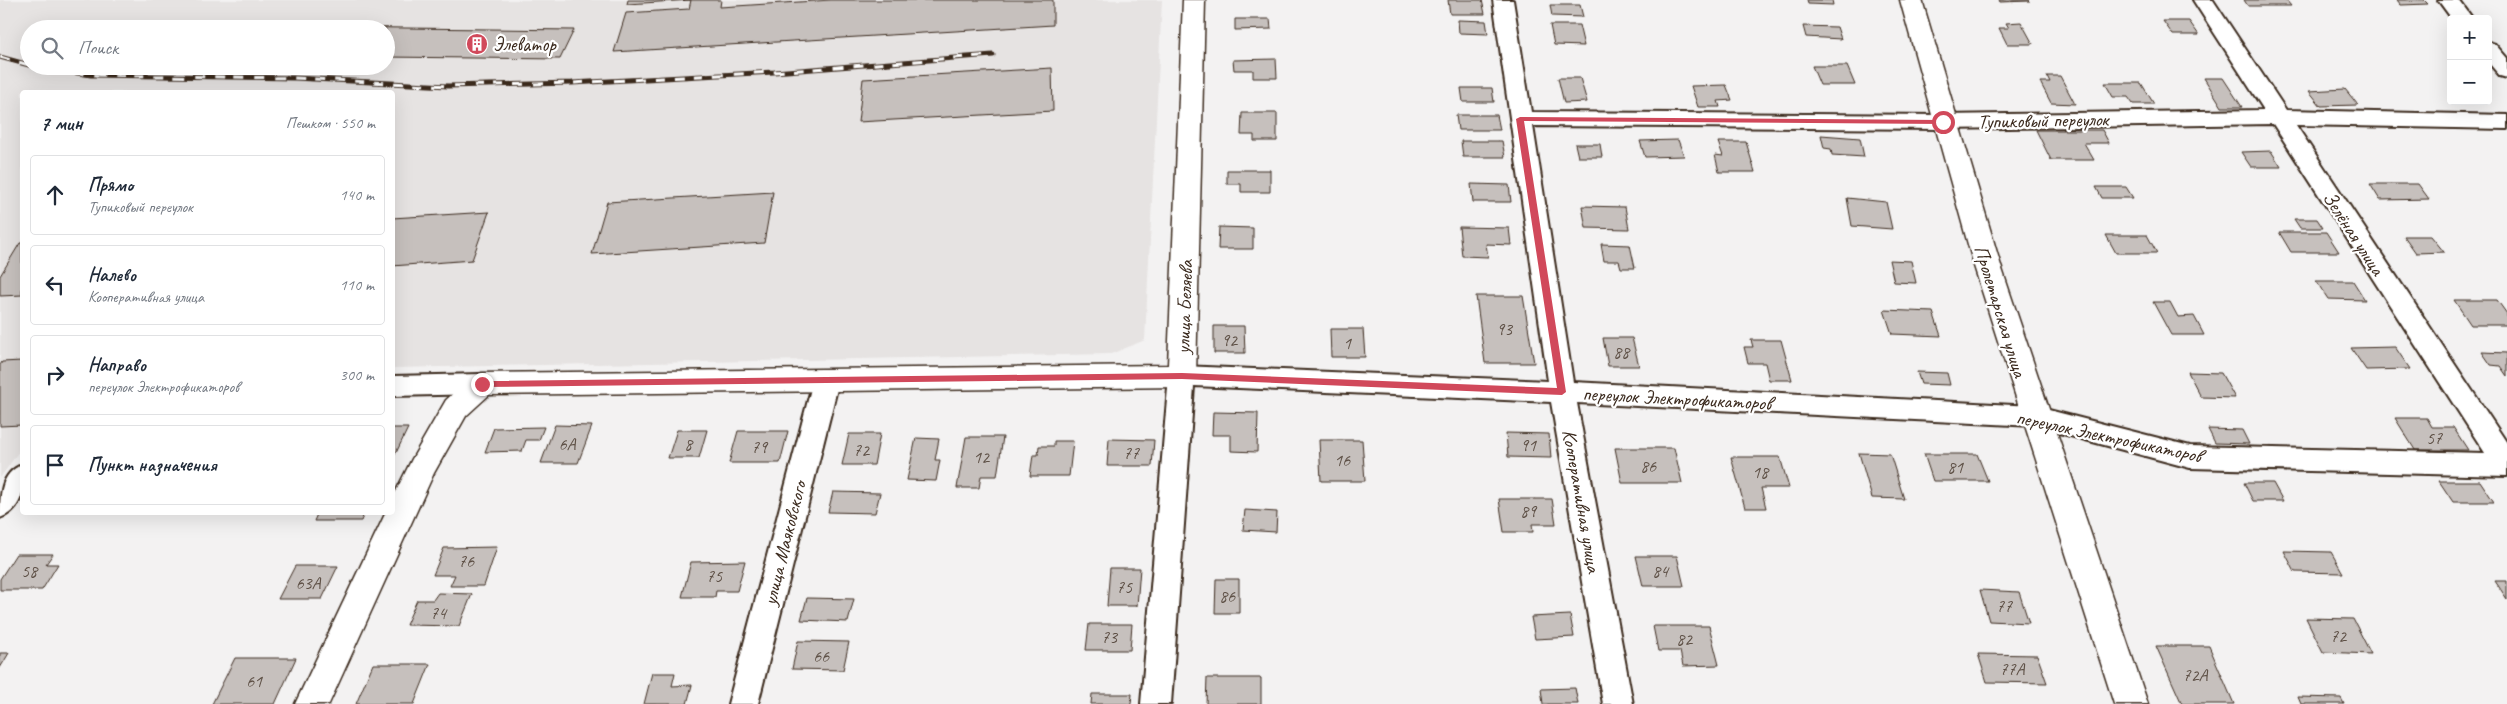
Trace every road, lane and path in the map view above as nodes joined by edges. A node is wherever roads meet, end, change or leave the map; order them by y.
1 (1194, 0) edge
2 (1503, 0) edge
3 (1911, 0) edge
4 (2203, 0) edge
5 (2448, 0) edge
6 (2460, 15) edge
7 (2492, 54) edge
8 (2507, 71) edge
9 (2278, 117) junction
10 (1520, 119) junction
11 (1943, 122) junction
12 (2507, 122) edge
13 (1182, 376) junction
14 (826, 381) junction
15 (482, 384) junction
16 (395, 386) edge
17 (1562, 392) junction
18 (2033, 416) junction
19 (2507, 465) edge
20 (20, 479) edge
21 (0, 506) edge
22 (312, 704) edge
23 (743, 704) edge
24 (1156, 704) edge
25 (1618, 704) edge
26 (2131, 704) edge

1 - 13 street, улица Беляева
2 - 10 street, Кооперативная улица
3 - 11 street, Пролетарская улица
4 - 9 street, Зелёная улица
5 - 6 street
7 - 8 street
9 - 11 street, Тупиковый переулок
9 - 12 street, Тупиковый переулок
9 - 19 street, Зелёная улица
10 - 11 street, Тупиковый переулок
10 - 17 street, Кооперативная улица
11 - 18 street, Пролетарская улица
13 - 14 street, переулок Электрофикаторов
13 - 17 street, переулок Электрофикаторов
13 - 24 street, улица Беляева
14 - 15 street, переулок Электрофикаторов
14 - 23 street, улица Маяковского
15 - 16 street, переулок Электрофикаторов
15 - 22 street
17 - 18 street, переулок Электрофикаторов
17 - 25 street, Кооперативная улица
18 - 19 street, переулок Электрофикаторов
18 - 26 street, Пролетарская улица
20 - 21 street

